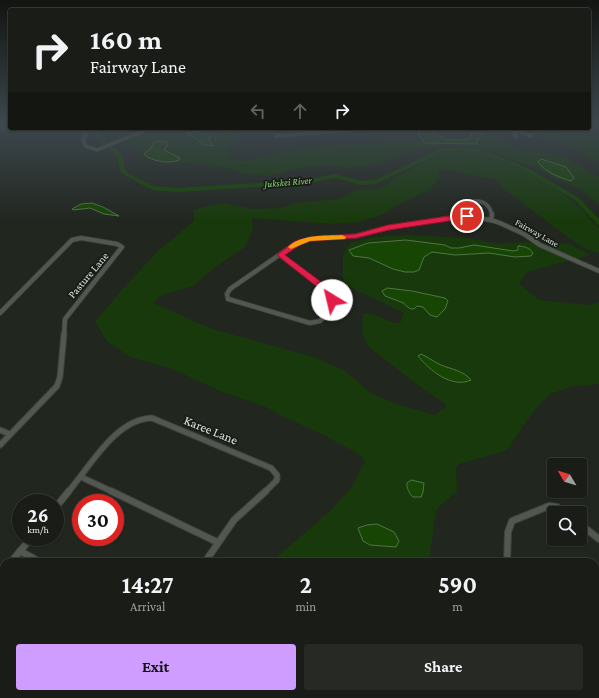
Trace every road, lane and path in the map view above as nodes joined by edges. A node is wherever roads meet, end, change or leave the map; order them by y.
1 (456, 217) junction
2 (491, 220) junction
3 (280, 255) junction
4 (599, 271) edge
5 (0, 313) edge
6 (0, 430) edge
7 (10, 434) junction
8 (0, 445) edge
9 (81, 477) junction
10 (64, 497) edge
11 (547, 506) edge
12 (587, 530) edge
13 (599, 539) edge
14 (217, 542) junction
15 (24, 546) edge
16 (20, 551) junction
17 (14, 558) edge
18 (33, 558) edge
19 (207, 558) edge
20 (508, 558) edge

1 - 2 street, Fairway Lane
1 - 2 street
1 - 3 street, Fairway Lane
2 - 4 street, Fairway Lane
3 - 3 street, Fairway Lane
5 - 7 street, Pasture Lane
6 - 7 street
7 - 8 street, Pasture Lane
9 - 10 street, Karee Lane
9 - 14 street
9 - 14 street, Karee Lane
11 - 20 street
12 - 13 street
14 - 19 street, Karee Lane
15 - 16 street
16 - 17 street
16 - 18 street

